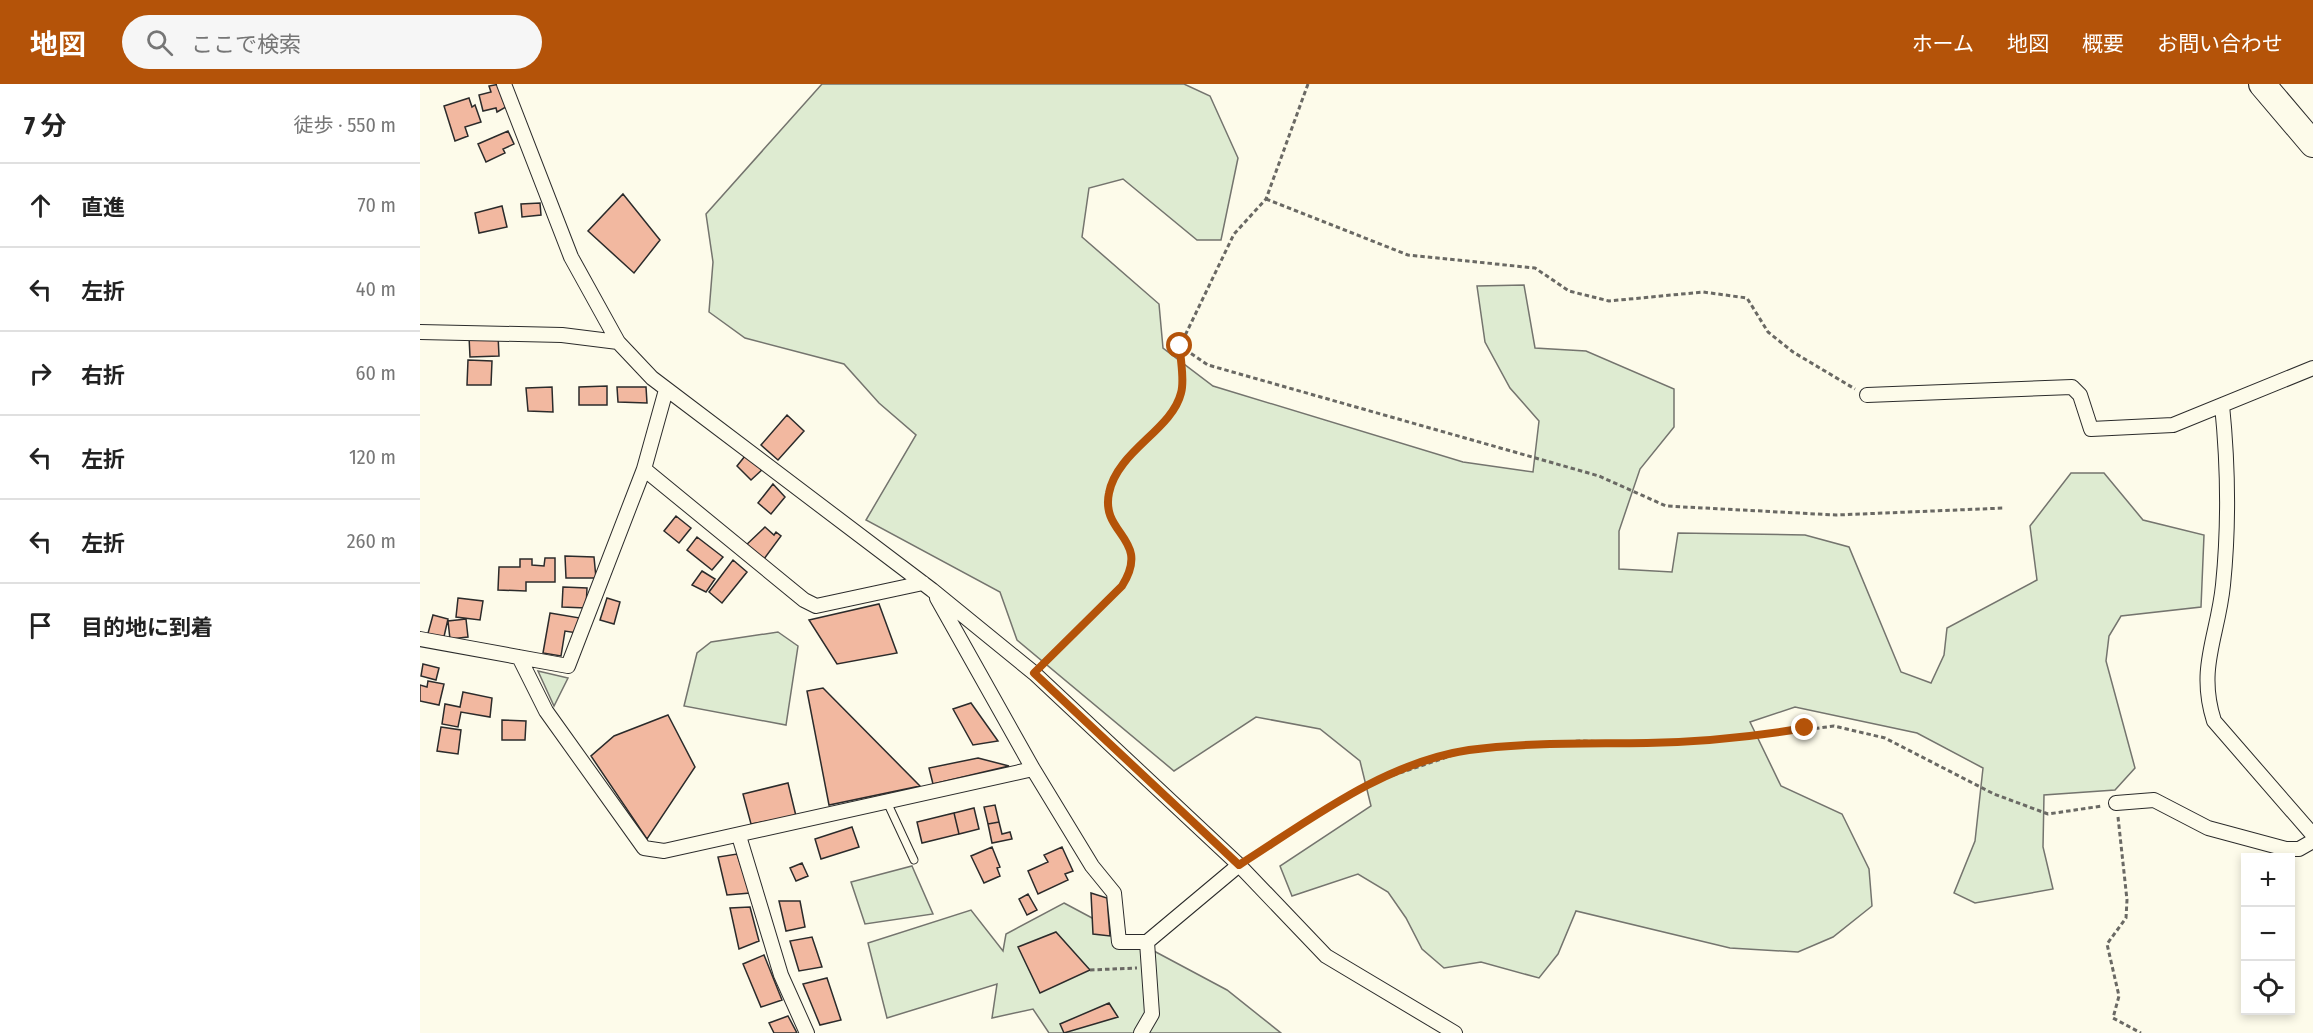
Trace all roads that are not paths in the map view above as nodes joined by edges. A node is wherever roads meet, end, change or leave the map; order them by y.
1 (504, 84) edge
2 (2262, 84) edge
3 (2312, 141) edge
4 (420, 332) edge
5 (618, 342) junction
6 (2313, 368) edge
7 (666, 390) junction
8 (1867, 395) road end
9 (2222, 405) junction
10 (644, 469) junction
11 (928, 586) junction
12 (420, 639) edge
13 (519, 657) junction
14 (1033, 769) junction
15 (887, 802) junction
16 (2116, 803) road end
17 (739, 836) junction
18 (2313, 836) edge
19 (2313, 841) edge
20 (914, 860) dead end
21 (1239, 865) junction
22 (1147, 942) junction
23 (807, 1033) edge
24 (1141, 1033) edge
25 (1455, 1033) edge

1 - 5 street
2 - 3 highway
4 - 5 street
5 - 7 street
6 - 9 street
7 - 10 street
7 - 11 street
8 - 9 street
9 - 18 street
10 - 11 street
10 - 13 street
11 - 14 street
11 - 21 street
12 - 13 street
13 - 17 street
14 - 15 street
14 - 22 street
15 - 17 street
15 - 20 lane
16 - 19 street
17 - 23 street
21 - 22 street
21 - 25 street
22 - 24 street

